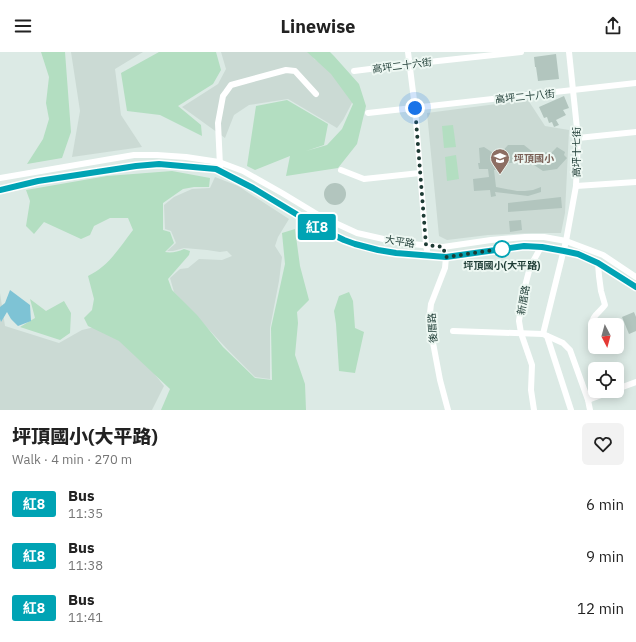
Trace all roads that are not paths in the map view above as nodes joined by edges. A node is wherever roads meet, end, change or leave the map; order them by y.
1 (408, 52) edge
2 (521, 52) edge
3 (569, 52) edge
4 (410, 64) junction
5 (354, 71) dead end
6 (636, 83) edge
7 (573, 90) junction
8 (316, 94) dead end
9 (415, 108) junction
10 (368, 113) dead end
11 (636, 132) edge
12 (578, 138) junction
13 (220, 162) junction
14 (218, 170) junction
15 (342, 170) dead end
16 (420, 173) junction
17 (0, 178) edge
18 (636, 182) edge
19 (576, 186) junction
20 (0, 190) edge
21 (566, 241) junction
22 (426, 245) junction
23 (443, 247) junction
24 (542, 247) junction
25 (564, 251) junction
26 (428, 256) junction
27 (446, 257) junction
28 (598, 263) junction
29 (636, 277) edge
30 (636, 287) edge
31 (593, 318) edge
32 (453, 330) dead end
33 (521, 333) junction
34 (545, 335) junction
35 (636, 382) edge
36 (624, 386) edge
37 (593, 398) edge
38 (588, 400) junction
39 (448, 410) edge
40 (534, 410) edge
41 (571, 410) edge
42 (590, 410) edge

1 - 4 street
2 - 4 street, 高坪二十六街
3 - 7 street, 高坪十七街
4 - 5 street, 高坪二十六街
4 - 9 street
6 - 7 street, 高坪二十八街
7 - 9 street, 高坪二十八街
7 - 12 street, 高坪十七街
8 - 13 street
9 - 10 street, 高坪二十八街
9 - 16 street
11 - 12 street
12 - 19 street, 高坪十七街
13 - 14 street
13 - 17 street
13 - 22 street, 大平路
14 - 20 street
14 - 26 street, 大平路
15 - 16 street
16 - 22 street
18 - 19 street
19 - 21 street, 高坪十七街
21 - 23 street, 大平路
21 - 25 street, 高坪十七街
21 - 29 street, 大平路
22 - 23 street, 大平路
22 - 26 street
23 - 27 street, 後厝路
24 - 25 street, 大平路
24 - 27 street, 大平路
24 - 33 street, 新厝路
25 - 28 street, 大平路
25 - 34 street
26 - 27 street, 大平路
27 - 39 street, 後厝路
28 - 30 street, 大平路
28 - 31 street
32 - 33 street
33 - 34 street
33 - 40 street, 新厝路
34 - 38 street
34 - 41 street
35 - 36 street
37 - 38 street
38 - 42 street

